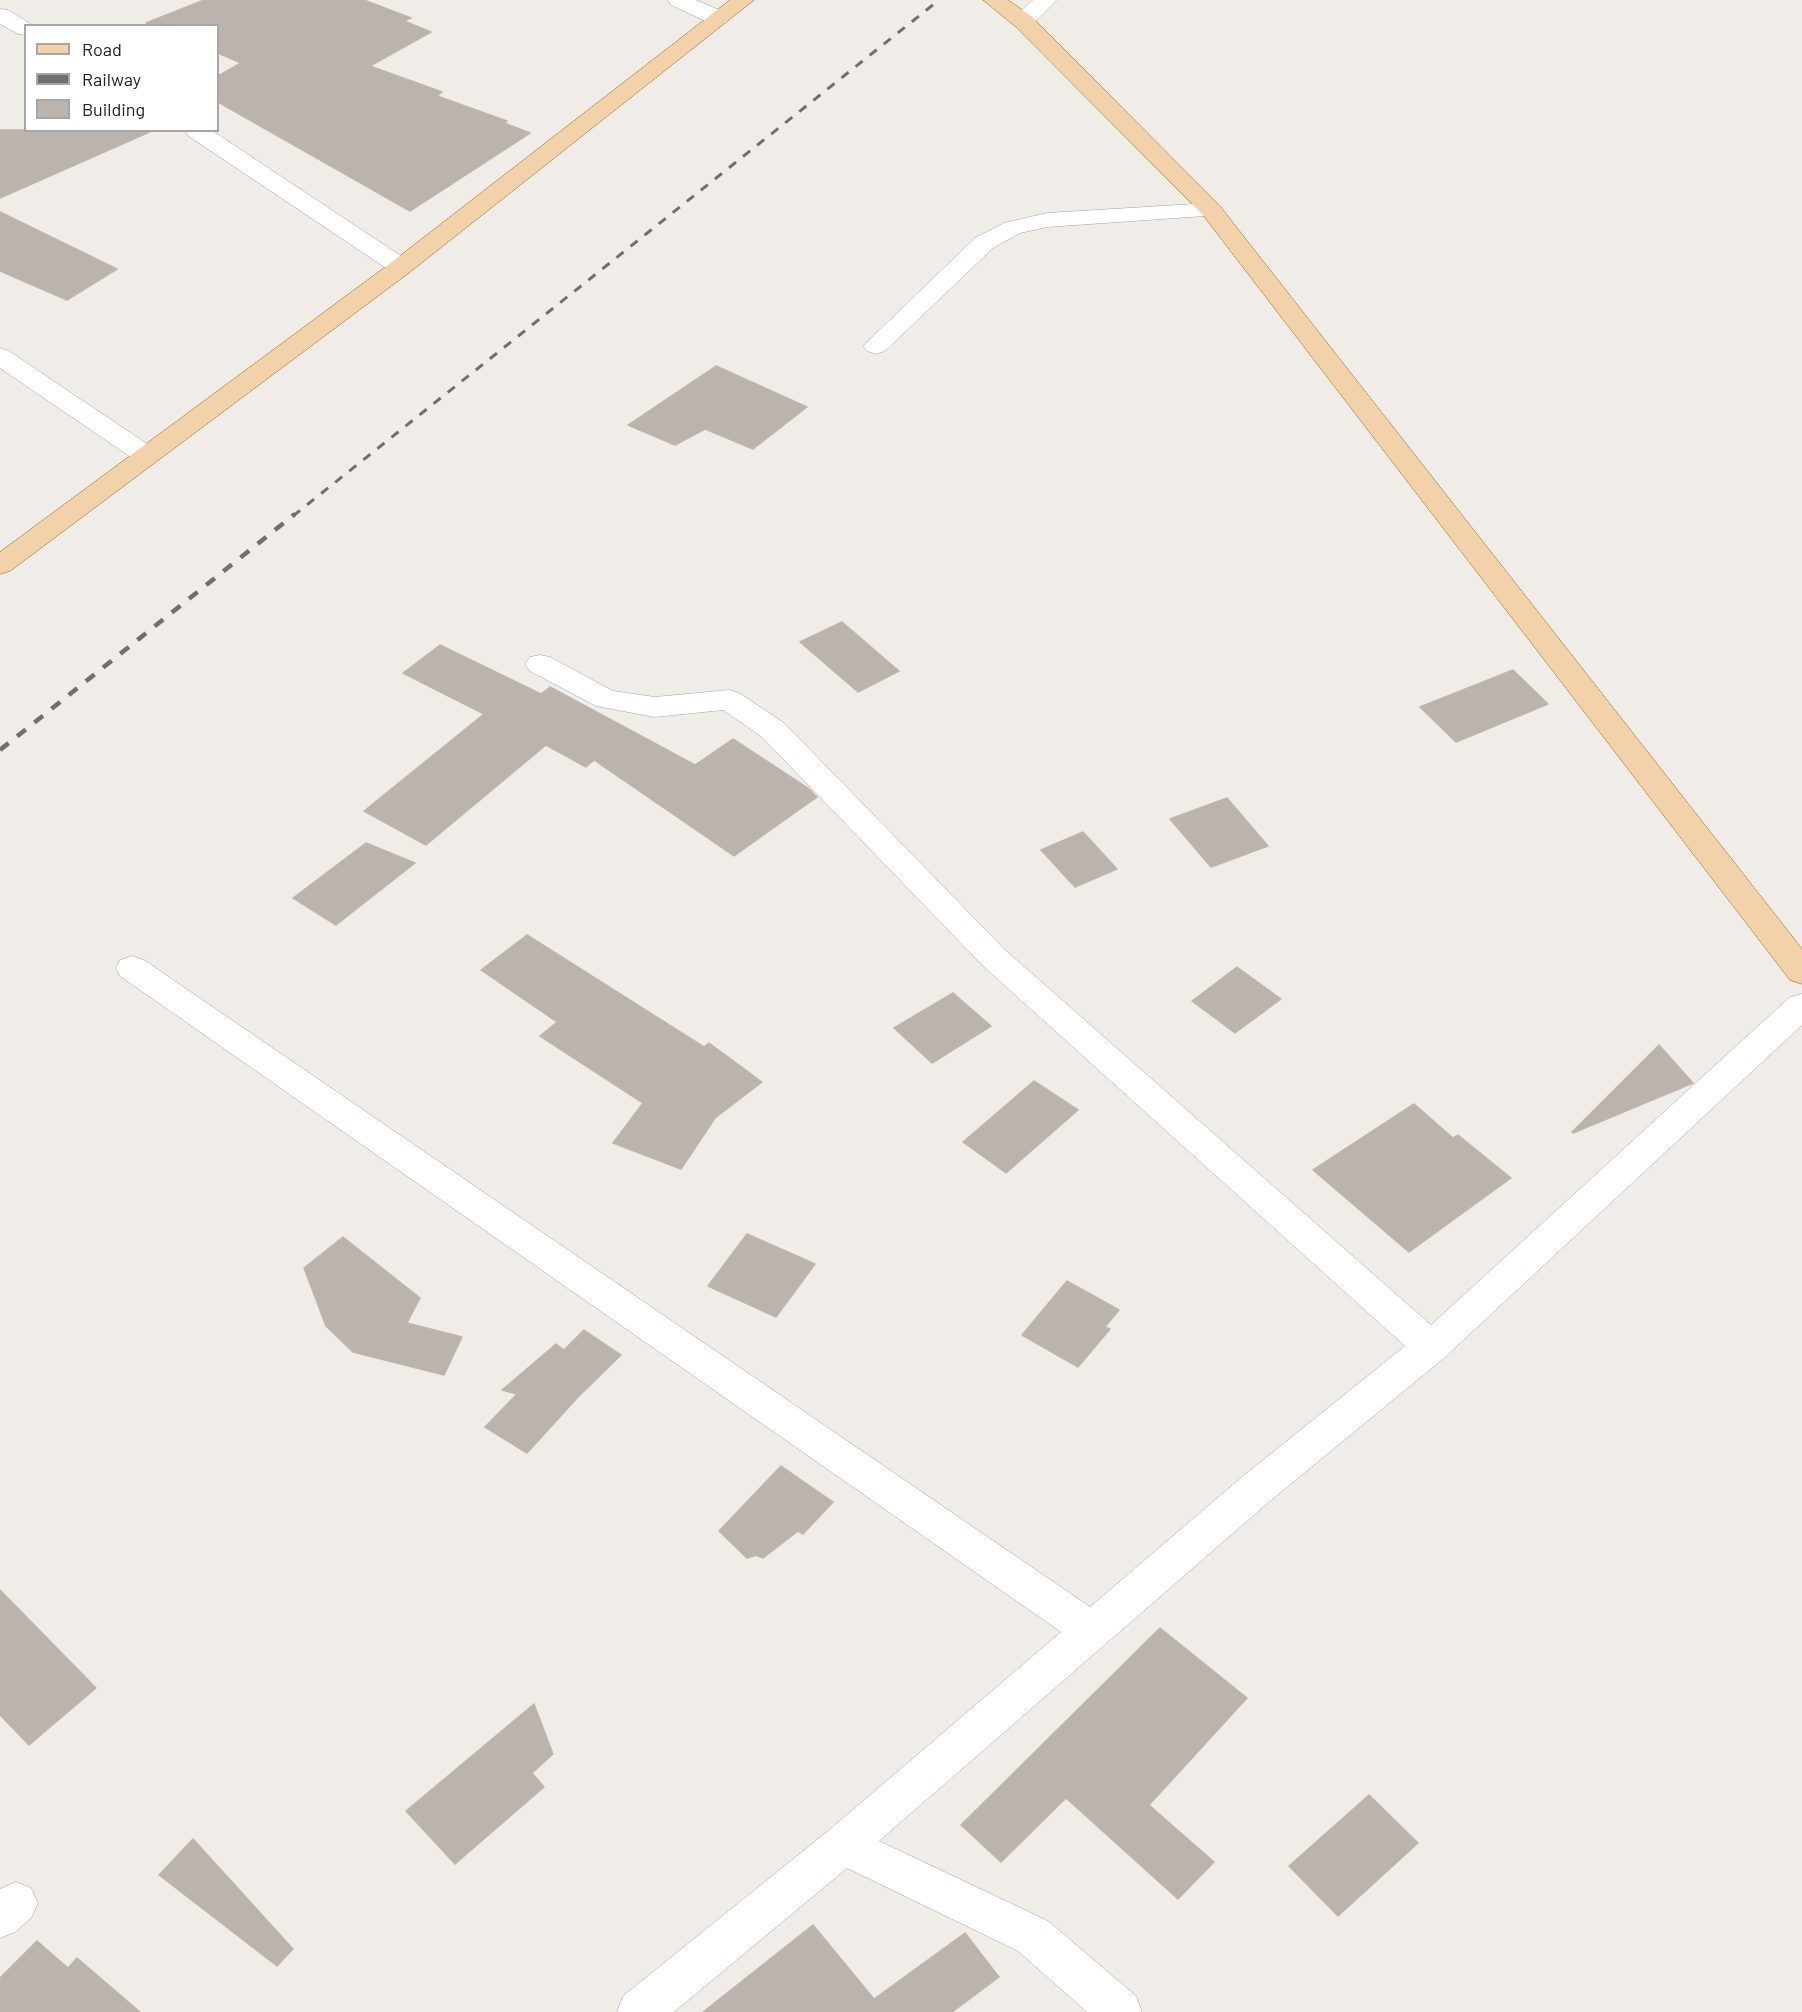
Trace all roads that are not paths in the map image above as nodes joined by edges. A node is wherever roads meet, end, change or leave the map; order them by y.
1 (679, 0) edge
2 (743, 0) edge
3 (994, 0) edge
4 (1046, 0) edge
5 (0, 15) edge
6 (718, 18) junction
7 (1023, 21) junction
8 (24, 29) edge
9 (198, 132) edge
10 (1211, 210) junction
11 (401, 267) junction
12 (876, 346) dead end
13 (0, 356) edge
14 (147, 456) junction
15 (0, 565) edge
16 (540, 664) dead end
17 (132, 968) dead end
18 (1802, 972) edge
19 (1802, 1006) edge
20 (1431, 1347) junction
21 (1092, 1631) junction
22 (843, 1845) junction
23 (639, 2012) edge
24 (1120, 2012) edge

1 - 6 street
2 - 6 main road
3 - 7 main road
4 - 7 street
5 - 8 street
6 - 11 main road
7 - 10 main road
9 - 11 street
10 - 12 street
10 - 18 main road
11 - 14 main road
13 - 14 street
14 - 15 main road
16 - 20 street
17 - 21 street
19 - 20 street
20 - 21 street
21 - 22 street
22 - 23 street
22 - 24 street

